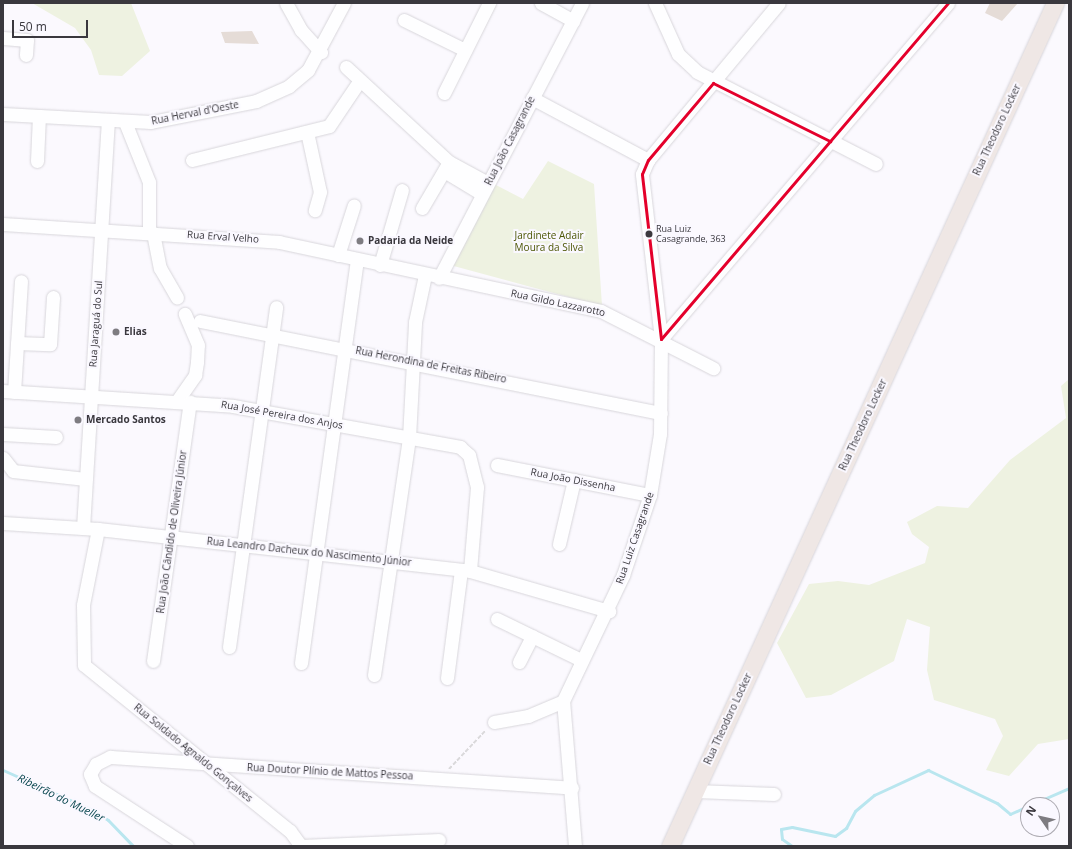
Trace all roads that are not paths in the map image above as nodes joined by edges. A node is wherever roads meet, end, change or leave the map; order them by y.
1 (286, 3) edge
2 (344, 3) edge
3 (489, 3) edge
4 (540, 3) edge
5 (655, 3) edge
6 (779, 3) edge
7 (948, 3) edge
8 (1056, 3) edge
9 (580, 4) edge
10 (404, 20) dead end
11 (573, 20) junction
12 (3, 38) edge
13 (465, 50) junction
14 (321, 52) junction
15 (26, 55) dead end
16 (346, 67) dead end
17 (360, 80) junction
18 (712, 83) junction
19 (444, 93) dead end
20 (532, 98) junction
21 (3, 114) edge
22 (39, 116) junction
23 (108, 121) junction
24 (125, 122) junction
25 (307, 132) junction
26 (830, 141) junction
27 (192, 160) dead end
28 (648, 160) junction
29 (38, 161) dead end
30 (876, 164) dead end
31 (447, 166) junction
32 (485, 189) junction
33 (402, 190) dead end
34 (354, 205) dead end
35 (422, 208) dead end
36 (316, 210) dead end
37 (3, 224) edge
38 (101, 230) junction
39 (151, 233) junction
40 (338, 255) junction
41 (358, 260) junction
42 (380, 265) junction
43 (425, 275) junction
44 (439, 278) junction
45 (21, 281) dead end
46 (53, 297) dead end
47 (177, 298) dead end
48 (276, 307) dead end
49 (185, 314) dead end
50 (200, 321) dead end
51 (272, 334) junction
52 (661, 339) junction
53 (17, 343) junction
54 (345, 348) junction
55 (411, 361) junction
56 (714, 368) dead end
57 (8, 392) edge
58 (91, 396) junction
59 (177, 401) junction
60 (190, 402) junction
61 (262, 412) junction
62 (661, 413) junction
63 (334, 424) junction
64 (3, 434) edge
65 (56, 437) dead end
66 (409, 438) junction
67 (3, 458) edge
68 (497, 465) dead end
69 (86, 479) junction
70 (574, 480) junction
71 (650, 495) junction
72 (3, 523) edge
73 (83, 528) junction
74 (98, 529) junction
75 (171, 537) junction
76 (559, 544) dead end
77 (244, 545) junction
78 (316, 553) junction
79 (391, 562) junction
80 (465, 570) junction
81 (609, 611) junction
82 (497, 619) dead end
83 (532, 636) junction
84 (229, 647) dead end
85 (581, 660) junction
86 (153, 661) dead end
87 (518, 662) dead end
88 (301, 663) dead end
89 (374, 675) dead end
90 (447, 678) dead end
91 (563, 701) junction
92 (494, 722) road end
93 (210, 766) junction
94 (572, 788) junction
95 (695, 791) junction
96 (774, 794) dead end
97 (439, 840) dead end
98 (186, 846) edge
99 (301, 846) edge
100 (575, 846) edge
101 (670, 846) edge

1 - 14 street
2 - 14 street, Rua Herval d'Oeste
3 - 13 street
4 - 11 street
5 - 18 street
6 - 18 street, Rua Luiz Casagrande
7 - 26 street
8 - 95 main road, Rua Theodoro Locker
9 - 11 street, Rua João Casagrande
10 - 13 street
11 - 20 street, Rua João Casagrande
12 - 15 street
13 - 19 street
14 - 24 street, Rua Herval d'Oeste
16 - 17 street
17 - 25 street
17 - 31 street
18 - 26 street
18 - 28 street, Rua Luiz Casagrande
20 - 28 street
20 - 32 street, Rua João Casagrande
21 - 22 street, Rua Herval d'Oeste
22 - 23 street, Rua Herval d'Oeste
22 - 29 street
23 - 24 street, Rua Herval d'Oeste
23 - 38 street, Rua Jaraguá do Sul
24 - 39 street
25 - 27 street
25 - 36 street
26 - 30 street
26 - 52 street
28 - 52 street, Rua Luiz Casagrande
31 - 32 street
31 - 35 street
32 - 44 street, Rua João Casagrande
33 - 42 street
34 - 40 street
37 - 38 street, Rua Erval Velho
38 - 39 street, Rua Erval Velho
38 - 58 street, Rua Jaraguá do Sul
39 - 40 street, Rua Erval Velho
39 - 47 street
40 - 41 street, Rua Erval Velho
41 - 42 street, Rua Erval Velho
41 - 54 street
42 - 43 street, Rua Erval Velho
43 - 44 street, Rua Erval Velho
43 - 55 street
44 - 52 street, Rua Gildo Lazzarotto
45 - 53 street
46 - 53 street
48 - 51 street
49 - 59 street
50 - 51 street, Rua Herondina de Freitas Ribeiro
51 - 54 street, Rua Herondina de Freitas Ribeiro
51 - 61 street
52 - 56 street, Rua Gildo Lazzarotto
52 - 62 street, Rua Luiz Casagrande
53 - 57 street
54 - 55 street, Rua Herondina de Freitas Ribeiro
54 - 63 street
55 - 62 street, Rua Herondina de Freitas Ribeiro
55 - 66 street
57 - 58 street, Rua José Pereira dos Anjos
58 - 59 street, Rua José Pereira dos Anjos
58 - 69 street, Rua Jaraguá do Sul
59 - 60 street, Rua José Pereira dos Anjos
60 - 61 street, Rua José Pereira dos Anjos
60 - 75 street, Rua João Cândido de Oliveira Júnior
61 - 63 street, Rua José Pereira dos Anjos
61 - 77 street
62 - 71 street, Rua Luiz Casagrande
63 - 66 street, Rua José Pereira dos Anjos
63 - 78 street
64 - 65 street
66 - 79 street
66 - 80 street, Rua José Pereira dos Anjos
67 - 69 street
68 - 70 street, Rua João Dissenha
69 - 73 street, Rua Jaraguá do Sul
70 - 71 street, Rua João Dissenha
70 - 76 street
71 - 81 street, Rua Luiz Casagrande
72 - 73 street, Rua Leandro Dacheux do Nascimento Júnior
73 - 74 street, Rua Leandro Dacheux do Nascimento Júnior
74 - 75 street, Rua Leandro Dacheux do Nascimento Júnior
74 - 93 street, Rua Soldado Agnaldo Gonçalves
75 - 77 street, Rua Leandro Dacheux do Nascimento Júnior
75 - 86 street, Rua João Cândido de Oliveira Júnior
77 - 78 street, Rua Leandro Dacheux do Nascimento Júnior
77 - 84 street
78 - 79 street, Rua Leandro Dacheux do Nascimento Júnior
78 - 88 street
79 - 80 street, Rua Leandro Dacheux do Nascimento Júnior
79 - 89 street
80 - 81 street, Rua Leandro Dacheux do Nascimento Júnior
80 - 90 street
81 - 85 street, Rua Luiz Casagrande
82 - 83 street
83 - 85 street
83 - 87 street
85 - 91 street, Rua Luiz Casagrande
91 - 92 street
91 - 94 street, Rua Luiz Casagrande
93 - 94 street, Rua Doutor Plínio de Mattos Pessoa
93 - 98 street, Rua Doutor Plínio de Mattos Pessoa
93 - 99 street, Rua Soldado Agnaldo Gonçalves
94 - 100 street, Rua Luiz Casagrande
95 - 96 street
95 - 101 main road, Rua Theodoro Locker
97 - 99 street

